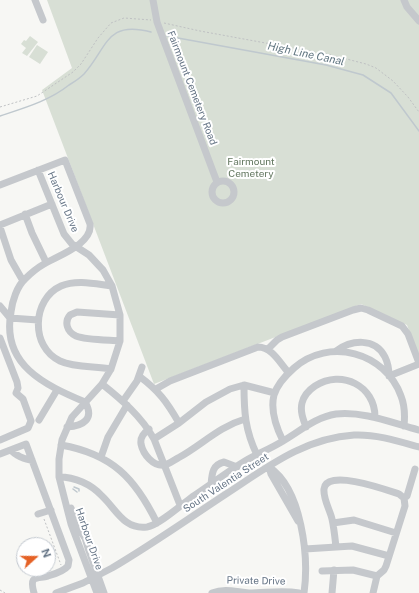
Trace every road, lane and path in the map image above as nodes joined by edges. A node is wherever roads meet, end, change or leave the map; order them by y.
1 (35, 0) edge
2 (153, 0) edge
3 (404, 0) edge
4 (43, 20) dead end
5 (419, 20) edge
6 (157, 22) junction
7 (0, 107) edge
8 (419, 112) edge
9 (38, 170) junction
10 (218, 182) dead end
11 (0, 185) edge
12 (52, 204) junction
13 (25, 214) junction
14 (0, 226) edge
15 (77, 247) junction
16 (46, 262) junction
17 (23, 281) junction
18 (112, 286) junction
19 (0, 306) edge
20 (120, 315) junction
21 (10, 318) junction
22 (38, 320) junction
23 (0, 338) edge
24 (120, 341) junction
25 (268, 349) junction
26 (336, 352) junction
27 (419, 363) edge
28 (142, 367) dead end
29 (111, 369) junction
30 (288, 372) junction
31 (139, 376) junction
32 (390, 376) junction
33 (102, 384) junction
34 (244, 386) junction
35 (156, 389) junction
36 (57, 390) junction
37 (275, 393) junction
38 (85, 402) junction
39 (125, 403) junction
40 (376, 417) junction
41 (245, 419) junction
42 (39, 420) dead end
43 (179, 423) junction
44 (404, 426) junction
45 (67, 427) junction
46 (306, 427) junction
47 (149, 429) junction
48 (419, 430) edge
49 (154, 439) junction
50 (0, 440) edge
51 (283, 441) junction
52 (61, 445) junction
53 (419, 447) edge
54 (11, 450) junction
55 (0, 454) edge
56 (257, 455) junction
57 (101, 457) junction
58 (32, 460) junction
59 (165, 465) junction
60 (269, 466) junction
61 (237, 467) junction
62 (415, 469) dead end
63 (59, 477) junction
64 (211, 485) junction
65 (404, 498) junction
66 (180, 505) junction
67 (50, 510) junction
68 (40, 514) joint
69 (157, 523) junction
70 (333, 523) junction
71 (396, 533) junction
72 (336, 547) junction
73 (305, 549) junction
74 (389, 556) junction
75 (60, 568) dead end
76 (334, 570) junction
77 (322, 571) dead end
78 (377, 576) junction
79 (95, 577) junction
80 (0, 590) edge
81 (5, 593) edge
82 (34, 593) edge
83 (56, 593) edge
84 (97, 593) edge
85 (104, 593) edge
86 (212, 593) edge
87 (300, 593) edge
88 (304, 593) edge
89 (332, 593) edge
90 (373, 593) edge

1 - 4 street
2 - 6 street, Fairmount Cemetery Road
3 - 5 street
6 - 7 path
6 - 8 path
6 - 10 street, Fairmount Cemetery Road
9 - 11 street
9 - 12 street, Harbour Drive
9 - 15 street
12 - 13 street
12 - 15 street, Harbour Drive
13 - 14 street
13 - 16 street
14 - 17 street
15 - 16 street
15 - 18 street, Harbour Drive
16 - 17 street
17 - 21 street
18 - 20 street, Harbour Drive
18 - 22 street
19 - 21 street
20 - 24 street, Harbour Drive
20 - 24 street
21 - 22 street
21 - 36 street
22 - 29 street
23 - 50 street
24 - 29 street, Harbour Drive
25 - 27 street
25 - 30 street
25 - 35 street
26 - 30 street
26 - 32 street
26 - 32 street
27 - 32 street
28 - 31 street
29 - 33 street, Harbour Drive
30 - 37 street
31 - 35 street
31 - 39 street
32 - 44 street
33 - 38 street, Harbour Drive
33 - 39 street
34 - 37 street
34 - 41 street
34 - 43 street
35 - 43 street
36 - 38 street
36 - 42 street
37 - 51 street
38 - 45 street, Harbour Drive
38 - 45 street
39 - 47 street
39 - 57 street
40 - 44 street
40 - 46 street
40 - 46 street
41 - 56 street
41 - 59 street
43 - 49 street
44 - 48 street
45 - 52 street, Harbour Drive
46 - 51 street
47 - 49 street
47 - 59 street
49 - 59 street
51 - 56 street
52 - 57 street
52 - 63 street, Harbour Drive
53 - 60 street, South Valentia Street
54 - 55 street
54 - 58 street
54 - 58 street
56 - 61 street
57 - 69 street
58 - 67 street
59 - 66 street
60 - 73 street
60 - 79 street, South Valentia Street
61 - 64 street
61 - 64 street
62 - 65 street
63 - 69 street
63 - 79 street, Harbour Drive
64 - 66 street
65 - 70 street
65 - 71 street
66 - 69 street
67 - 68 street
67 - 82 street
68 - 75 path
70 - 71 street
70 - 72 street
71 - 74 street
72 - 73 street
72 - 74 street
73 - 88 street
74 - 78 street
76 - 77 street
76 - 78 street
76 - 89 street
78 - 90 street
79 - 83 street, South Valentia Street
79 - 84 street, Harbour Drive
79 - 85 street, Harbour Drive
80 - 81 path
86 - 87 street, Private Drive

